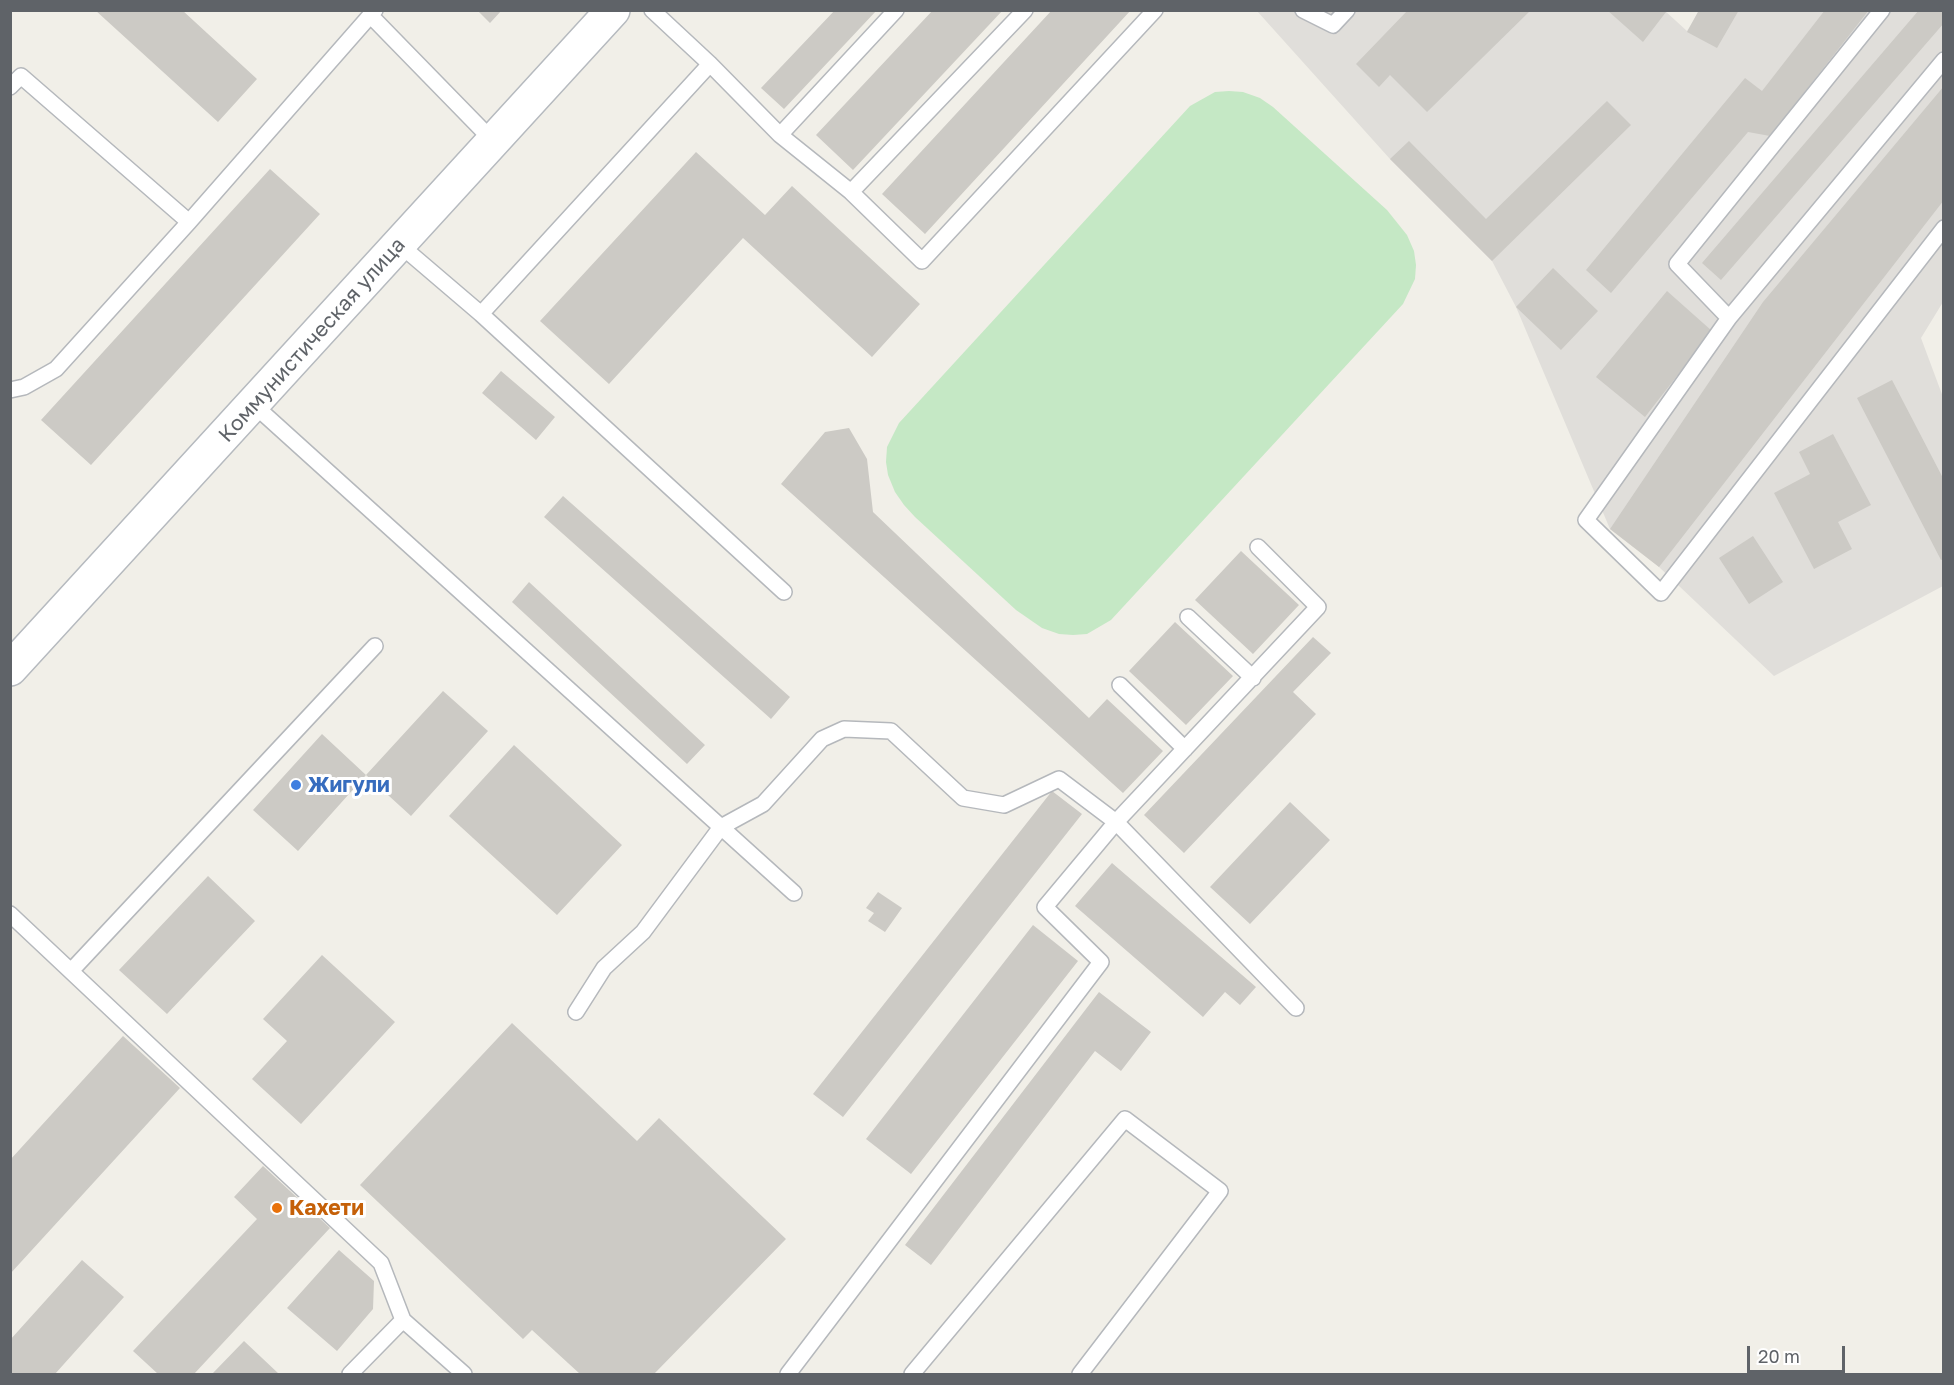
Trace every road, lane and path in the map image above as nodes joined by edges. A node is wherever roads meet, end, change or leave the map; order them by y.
1 (613, 10) edge
2 (652, 10) edge
3 (896, 10) edge
4 (1025, 10) edge
5 (1155, 10) edge
6 (1303, 10) edge
7 (1347, 10) edge
8 (1882, 10) edge
9 (373, 13) edge
10 (1944, 60) edge
11 (710, 64) junction
12 (10, 87) edge
13 (780, 135) junction
14 (493, 141) junction
15 (851, 192) junction
16 (189, 222) junction
17 (1944, 228) edge
18 (399, 244) junction
19 (481, 314) junction
20 (1729, 318) junction
21 (10, 390) edge
22 (253, 404) junction
23 (1258, 547) dead end
24 (784, 592) dead end
25 (1188, 617) dead end
26 (375, 646) dead end
27 (10, 669) edge
28 (1253, 678) junction
29 (1120, 685) dead end
30 (1185, 749) junction
31 (1116, 822) junction
32 (721, 827) junction
33 (794, 893) dead end
34 (10, 914) edge
35 (71, 971) junction
36 (1296, 1008) dead end
37 (576, 1012) dead end
38 (403, 1320) junction
39 (350, 1374) edge
40 (464, 1374) edge
41 (788, 1374) edge
42 (912, 1374) edge
43 (1080, 1374) edge

1 - 14 street, Коммунистическая улица
2 - 11 lane
3 - 13 lane
4 - 15 lane
5 - 15 lane
6 - 7 lane
8 - 20 lane
9 - 14 lane
9 - 16 lane
10 - 20 lane
11 - 13 lane
11 - 19 lane
12 - 16 lane
13 - 15 lane
14 - 18 street, Коммунистическая улица
16 - 21 lane
17 - 20 lane
18 - 19 lane
18 - 22 street, Коммунистическая улица
19 - 24 lane
22 - 27 street, Коммунистическая улица
22 - 32 lane
23 - 28 lane
25 - 28 lane
26 - 35 lane
28 - 30 lane
29 - 30 lane
30 - 31 lane
31 - 32 lane
31 - 36 lane
31 - 41 lane
32 - 33 lane
32 - 37 lane
34 - 35 lane
35 - 38 lane
38 - 39 lane
38 - 40 lane
42 - 43 lane

